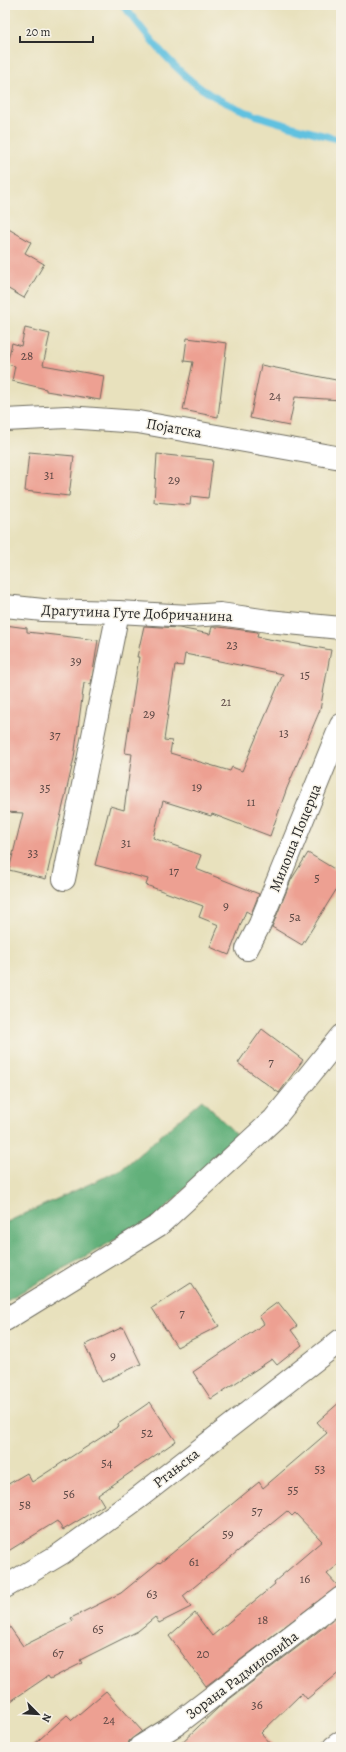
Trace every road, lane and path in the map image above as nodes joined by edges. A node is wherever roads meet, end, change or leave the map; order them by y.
1 (5, 420) edge
2 (341, 458) edge
3 (5, 606) edge
4 (118, 612) junction
5 (341, 628) edge
6 (341, 725) edge
7 (64, 879) dead end
8 (247, 949) dead end
9 (341, 1036) edge
10 (5, 1320) edge
11 (341, 1340) edge
12 (5, 1587) edge
13 (341, 1598) edge
14 (341, 1742) edge
15 (140, 1747) edge
16 (334, 1747) edge

1 - 2 street, Појатска
3 - 4 street, Драгутина Гуте Добричанина
4 - 5 street, Драгутина Гуте Добричанина
4 - 7 street
6 - 8 street, Милоша Поцерца
9 - 10 street
11 - 12 street, Ртањска
13 - 15 street, Зорана Радмиловића
14 - 16 street

